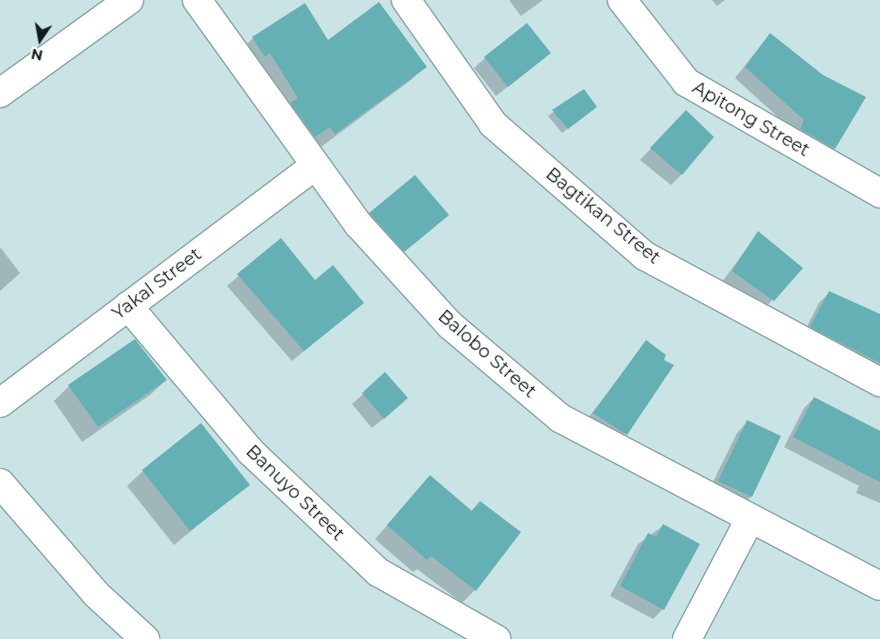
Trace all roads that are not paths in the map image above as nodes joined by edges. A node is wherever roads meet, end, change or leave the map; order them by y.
1 (129, 0) edge
2 (197, 0) edge
3 (406, 0) edge
4 (622, 0) edge
5 (0, 93) edge
6 (315, 166) junction
7 (880, 193) edge
8 (128, 306) junction
9 (880, 382) edge
10 (0, 403) edge
11 (0, 483) edge
12 (750, 518) junction
13 (880, 586) edge
14 (145, 639) edge
15 (496, 639) edge
16 (687, 639) edge

1 - 5 street
2 - 6 street, Balobo Street
3 - 9 street, Bagtikan Street
4 - 7 street, Apitong Street
6 - 8 street, Yakal Street
6 - 12 street, Balobo Street
8 - 10 street, Yakal Street
8 - 15 street, Banuyo Street
11 - 14 street
12 - 13 street, Balobo Street
12 - 16 street

